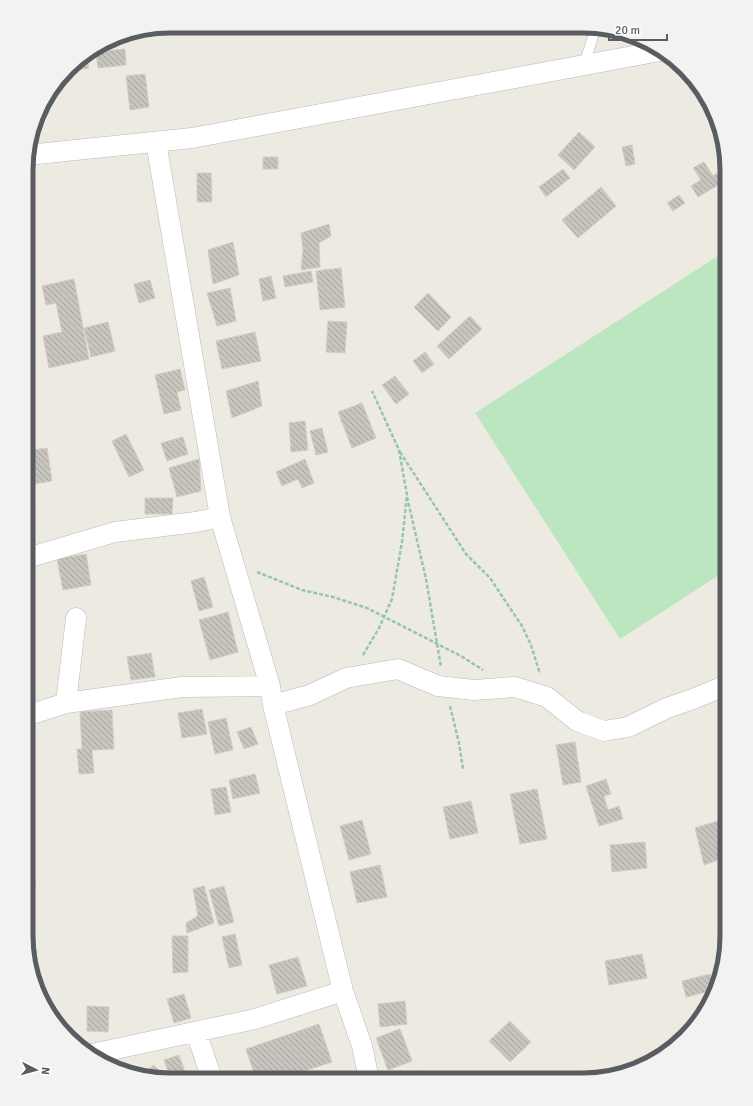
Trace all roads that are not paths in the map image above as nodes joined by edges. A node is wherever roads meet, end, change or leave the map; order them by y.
1 (594, 34) edge
2 (653, 52) edge
3 (584, 65) junction
4 (156, 142) junction
5 (34, 154) edge
6 (220, 517) junction
7 (33, 556) edge
8 (76, 618) dead end
9 (720, 688) edge
10 (271, 695) junction
11 (66, 703) junction
12 (33, 714) edge
13 (343, 991) junction
14 (196, 1032) junction
15 (98, 1053) edge
16 (210, 1073) edge
17 (368, 1073) edge

1 - 3 lane
2 - 3 street
3 - 4 street
4 - 5 street
4 - 6 street
6 - 7 street
6 - 10 street
8 - 11 street
9 - 10 street
10 - 11 street
10 - 13 street
11 - 12 street
13 - 14 street
13 - 17 street
14 - 15 street
14 - 16 street

